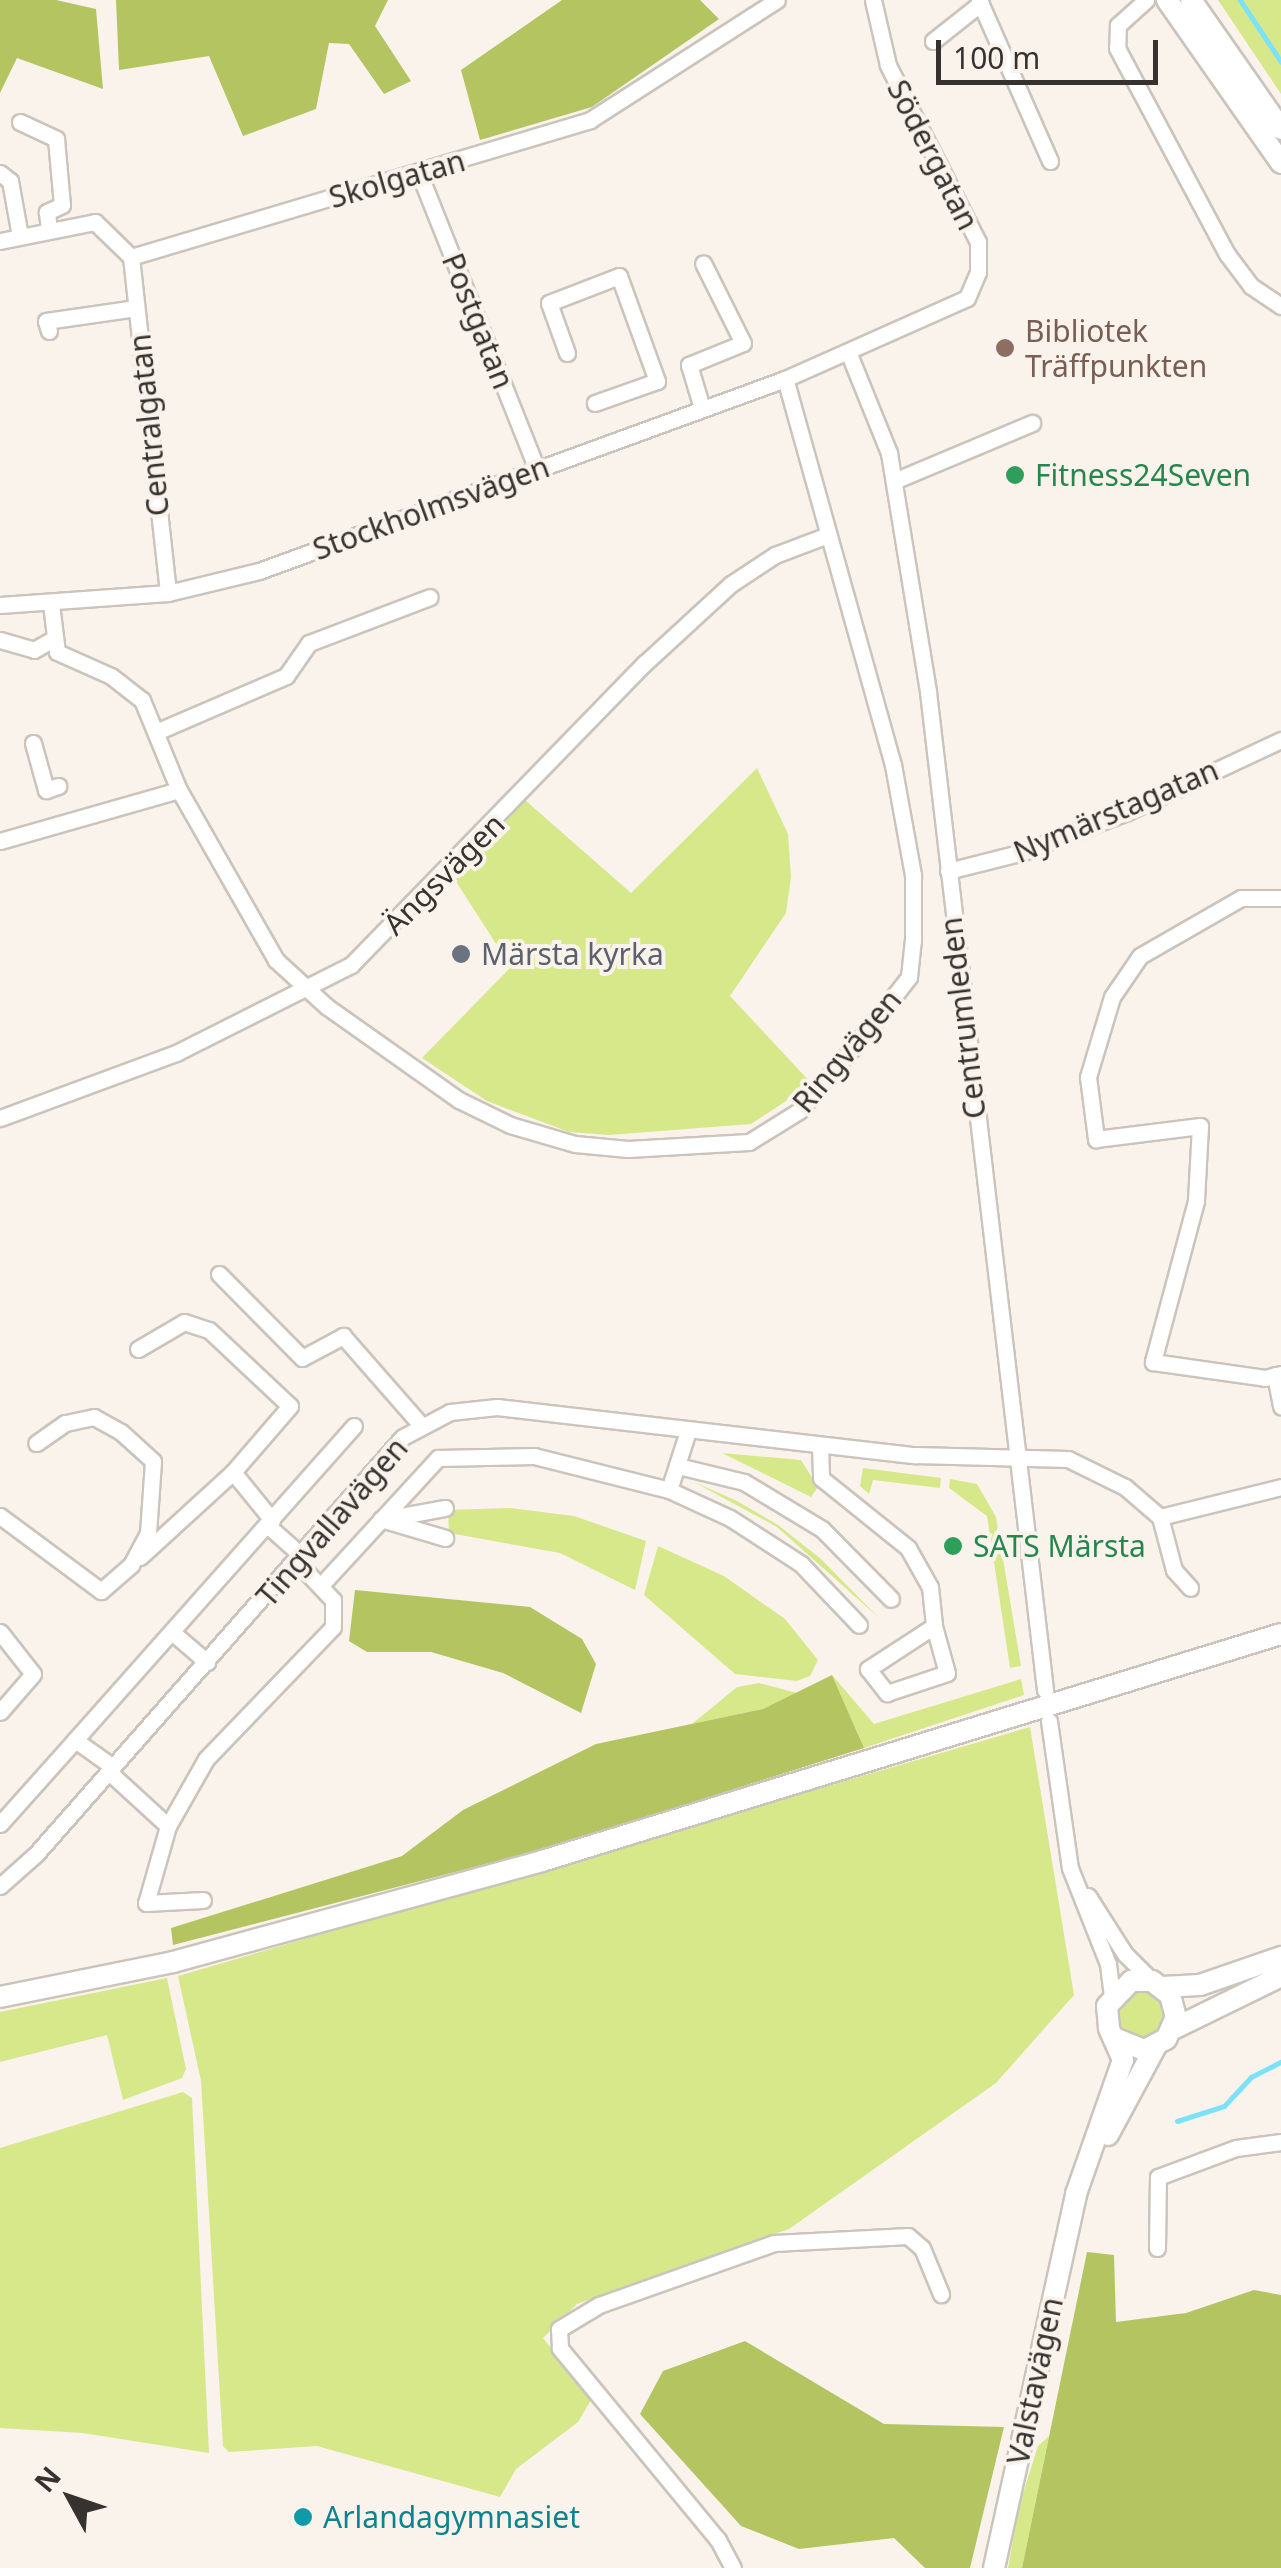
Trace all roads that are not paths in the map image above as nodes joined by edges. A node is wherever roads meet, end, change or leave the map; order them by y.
1 (873, 0) edge
2 (1146, 0) edge
3 (1167, 0) edge
4 (1191, 0) edge
5 (980, 2) edge
6 (766, 3) edge
7 (933, 41) dead end
8 (20, 122) dead end
9 (1281, 129) edge
10 (1050, 161) dead end
11 (1281, 163) edge
12 (0, 173) edge
13 (419, 173) junction
14 (49, 230) junction
15 (20, 236) junction
16 (0, 241) edge
17 (132, 256) junction
18 (703, 263) dead end
19 (1281, 306) edge
20 (136, 308) junction
21 (49, 331) dead end
22 (567, 354) dead end
23 (849, 354) junction
24 (784, 378) junction
25 (594, 403) dead end
26 (702, 408) junction
27 (1032, 423) dead end
28 (537, 470) junction
29 (894, 480) junction
30 (825, 536) junction
31 (168, 593) junction
32 (430, 597) dead end
33 (51, 604) junction
34 (0, 605) edge
35 (53, 639) junction
36 (0, 640) edge
37 (156, 732) junction
38 (1281, 740) edge
39 (32, 743) dead end
40 (58, 786) dead end
41 (179, 790) junction
42 (0, 840) edge
43 (948, 871) junction
44 (1281, 898) edge
45 (308, 992) junction
46 (0, 1118) edge
47 (219, 1274) dead end
48 (138, 1350) dead end
49 (1278, 1374) edge
50 (1281, 1406) edge
51 (420, 1425) junction
52 (354, 1426) dead end
53 (687, 1434) junction
54 (36, 1443) dead end
55 (820, 1446) junction
56 (1016, 1458) junction
57 (678, 1466) junction
58 (233, 1472) junction
59 (1281, 1487) edge
60 (669, 1490) junction
61 (444, 1508) dead end
62 (0, 1516) edge
63 (1160, 1517) junction
64 (380, 1519) junction
65 (270, 1522) junction
66 (445, 1538) dead end
67 (299, 1559) junction
68 (131, 1565) junction
69 (323, 1583) junction
70 (1190, 1588) dead end
71 (891, 1599) dead end
72 (860, 1625) dead end
73 (934, 1626) junction
74 (0, 1632) edge
75 (174, 1633) junction
76 (1281, 1634) edge
77 (207, 1662) junction
78 (1045, 1690) dead end
79 (0, 1712) edge
80 (1049, 1721) dead end
81 (75, 1740) junction
82 (111, 1769) junction
83 (0, 1824) edge
84 (168, 1826) junction
85 (1070, 1868) junction
86 (0, 1886) edge
87 (203, 1900) dead end
88 (1281, 1957) edge
89 (1281, 1976) edge
90 (1157, 1984) junction
91 (1112, 1995) junction
92 (0, 1996) edge
93 (1173, 2029) junction
94 (1114, 2038) junction
95 (1156, 2046) junction
96 (1281, 2142) edge
97 (1076, 2194) junction
98 (1157, 2248) dead end
99 (941, 2294) dead end
100 (734, 2568) edge
101 (994, 2568) edge

1 - 23 street, Södergatan
2 - 19 street
3 - 11 street
4 - 9 street
5 - 7 street
5 - 10 street
6 - 13 street, Skolgatan
8 - 14 street
12 - 15 street
13 - 17 street, Skolgatan
13 - 28 street, Postgatan
14 - 15 street
14 - 17 street
15 - 16 street
17 - 20 street, Centralgatan
18 - 26 street
20 - 21 street
20 - 31 street, Centralgatan
22 - 25 street
23 - 24 street, Stockholmsvägen
23 - 29 street, Centrumleden
24 - 26 street, Stockholmsvägen
24 - 30 street, Ringvägen
26 - 28 street, Stockholmsvägen
27 - 29 street
28 - 31 street, Stockholmsvägen
29 - 43 street, Centrumleden
30 - 45 street, Ängsvägen
30 - 45 street, Ringvägen
31 - 33 street, Stockholmsvägen
32 - 37 street
33 - 34 street, Stockholmsvägen
33 - 35 street
35 - 36 street
35 - 37 street, Ringvägen
37 - 41 street, Ringvägen
38 - 43 street, Nymärstagatan
39 - 40 street
41 - 42 street
41 - 45 street, Ringvägen
43 - 56 street, Centrumleden
44 - 49 street
45 - 46 street, Ängsvägen
47 - 51 street
48 - 58 street
49 - 50 street
51 - 53 street, Tingvallavägen
51 - 67 street, Tingvallavägen
52 - 65 street
53 - 55 street, Tingvallavägen
53 - 57 street
54 - 68 street
55 - 56 street, Tingvallavägen
55 - 73 street
56 - 63 street, Tingvallavägen
56 - 78 street, Centrumleden
57 - 60 street
57 - 71 street
58 - 65 street
58 - 68 street
59 - 63 street
60 - 64 street
60 - 72 street
61 - 64 street
62 - 68 street
63 - 70 street
64 - 66 street
64 - 69 street
65 - 67 street
65 - 75 street
67 - 69 street
67 - 77 street, Tingvallavägen
69 - 84 street
73 - 73 street
74 - 79 street
75 - 77 street
75 - 81 street
76 - 92 street
77 - 82 street, Tingvallavägen
80 - 85 street
81 - 82 street
81 - 83 street
82 - 84 street
82 - 86 street, Tingvallavägen
84 - 87 street
85 - 90 street
85 - 91 street
88 - 90 street
89 - 93 street
90 - 91 street
90 - 93 street
91 - 94 street
93 - 95 street
94 - 95 street
94 - 97 street, Valstavägen
95 - 97 street, Valstavägen
96 - 98 street
97 - 101 street, Valstavägen
99 - 100 street

